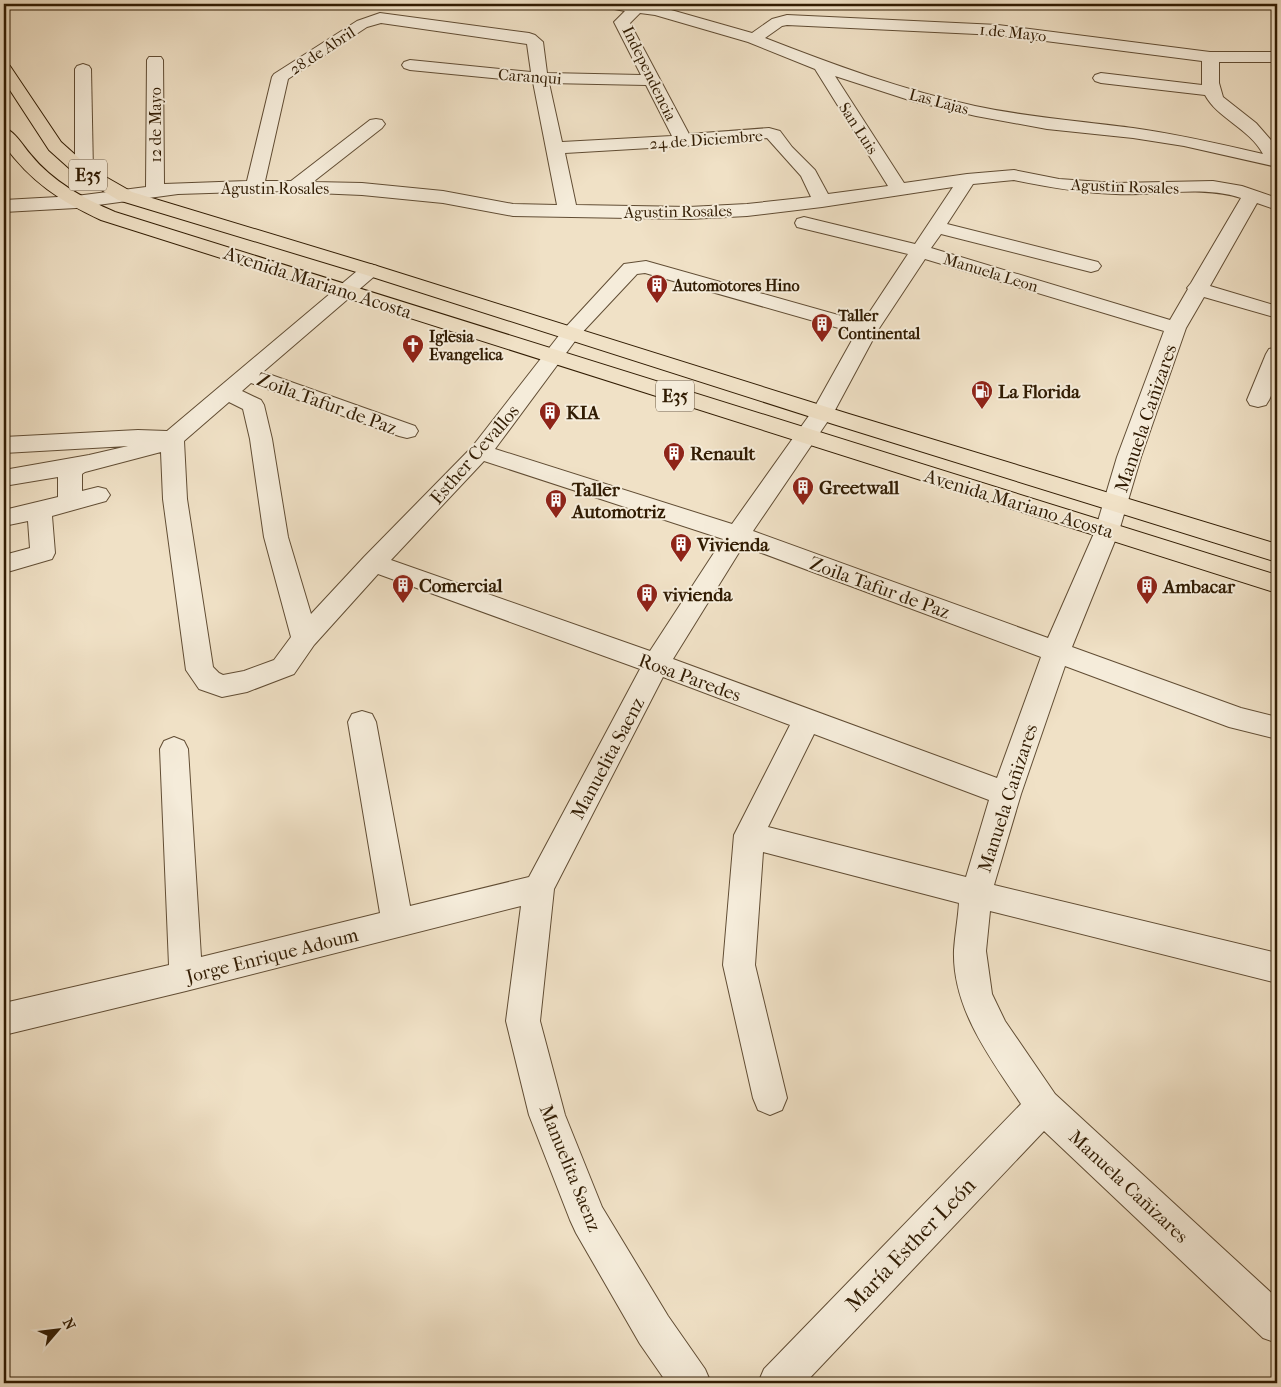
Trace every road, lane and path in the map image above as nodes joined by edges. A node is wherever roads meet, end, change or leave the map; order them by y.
1 (375, 4) edge
2 (609, 4) edge
3 (636, 8) junction
4 (392, 19) junction
5 (754, 39) junction
6 (1210, 57) junction
7 (1277, 57) edge
8 (154, 60) dead end
9 (410, 65) dead end
10 (821, 66) junction
11 (4, 69) edge
12 (83, 69) dead end
13 (540, 78) junction
14 (1101, 78) dead end
15 (651, 80) junction
16 (1213, 92) junction
17 (376, 124) dead end
18 (4, 132) edge
19 (684, 141) junction
20 (555, 148) junction
21 (1276, 162) edge
22 (84, 172) junction
23 (967, 179) junction
24 (255, 186) junction
25 (294, 187) junction
26 (900, 189) junction
27 (155, 191) junction
28 (1252, 195) junction
29 (125, 196) junction
30 (822, 201) junction
31 (76, 202) junction
32 (1277, 204) edge
33 (4, 206) edge
34 (568, 211) junction
35 (804, 223) dead end
36 (936, 227) junction
37 (920, 251) junction
38 (370, 270) junction
39 (1197, 288) junction
40 (346, 290) junction
41 (1078, 298) junction
42 (1277, 312) edge
43 (1176, 328) junction
44 (868, 330) junction
45 (571, 334) junction
46 (1277, 354) edge
47 (554, 357) junction
48 (247, 374) junction
49 (226, 392) junction
50 (1258, 400) dead end
51 (823, 412) junction
52 (407, 431) dead end
53 (806, 437) junction
54 (172, 439) junction
55 (4, 445) edge
56 (480, 452) junction
57 (79, 464) junction
58 (4, 478) edge
59 (98, 495) dead end
60 (70, 503) junction
61 (39, 511) junction
62 (1111, 517) junction
63 (4, 518) edge
64 (738, 535) junction
65 (1277, 553) edge
66 (374, 563) junction
67 (4, 564) edge
68 (1277, 584) edge
69 (305, 638) junction
70 (1056, 652) junction
71 (656, 664) junction
72 (807, 720) junction
73 (362, 722) dead end
74 (1277, 728) edge
75 (174, 750) dead end
76 (1006, 794) junction
77 (749, 835) junction
78 (539, 888) junction
79 (976, 894) junction
80 (398, 924) junction
81 (1277, 968) edge
82 (186, 976) junction
83 (4, 1019) edge
84 (770, 1098) dead end
85 (1043, 1106) junction
86 (1277, 1324) edge
87 (691, 1383) edge
88 (778, 1383) edge

1 - 4 street
2 - 3 street, Las Lajas
3 - 5 street, Las Lajas
3 - 15 street, Independencia
4 - 13 street, 28 de Abril
4 - 24 street, 28 de Abril
5 - 6 street, 1 de Mayo
5 - 10 street, Las Lajas
6 - 7 street, 1 de Mayo
6 - 16 street
8 - 27 street, 12 de Mayo
9 - 13 street, Caranqui
10 - 21 street, Las Lajas
10 - 26 street, San Luis
11 - 22 highway, E35
12 - 22 street
13 - 15 street, Caranqui
13 - 20 street
14 - 16 street
15 - 19 street, Independencia
16 - 21 street
17 - 25 street
18 - 31 highway, E35
19 - 20 street, 24 de Diciembre
19 - 30 street, 24 de Diciembre
20 - 34 street
22 - 29 highway, E35
23 - 26 street, Agustin Rosales
23 - 28 street, Agustin Rosales
23 - 36 street, Manuelita Saenz
24 - 25 street, Agustin Rosales
24 - 27 street, Agustin Rosales
25 - 34 street, Agustin Rosales
26 - 30 street, Agustin Rosales
27 - 29 street, Agustin Rosales
28 - 32 street, Agustin Rosales
28 - 39 street, Manuela Cañizares
29 - 31 street, Agustin Rosales
29 - 38 highway, Avenida Mariano Acosta / E35
30 - 34 street, Agustin Rosales
31 - 33 street, Agustin Rosales
31 - 40 highway, Avenida Mariano Acosta / E35
35 - 37 street, Manuela Leon
36 - 37 street, Manuelita Saenz
36 - 41 street
37 - 41 street, Manuela Leon
37 - 44 street, Manuelita Saenz
38 - 40 street
38 - 45 highway, Avenida Mariano Acosta / E35
39 - 42 street
39 - 43 street, Manuela Cañizares
40 - 47 highway, Avenida Mariano Acosta / E35
40 - 48 street
41 - 43 street, Manuela Leon
43 - 62 street, Manuela Cañizares
44 - 45 street, Esther Cevallos
44 - 51 street, Manuelita Saenz
45 - 47 street, Esther Cevallos
45 - 51 highway, Avenida Mariano Acosta / E35
46 - 50 street
47 - 53 highway, Avenida Mariano Acosta / E35
47 - 56 street, Esther Cevallos
48 - 49 street
48 - 52 street, Zoila Tafur de Paz
49 - 54 street
49 - 69 street
51 - 53 street, Manuelita Saenz
51 - 62 highway, Avenida Mariano Acosta / E35
53 - 62 highway, Avenida Mariano Acosta / E35
53 - 64 street, Manuelita Saenz
54 - 55 street
54 - 57 street
54 - 69 street, Esther Cevallos
56 - 64 street, Zoila Tafur de Paz
56 - 66 street, Esther Cevallos
57 - 58 street
57 - 60 street
59 - 60 street
60 - 61 street
61 - 63 street
61 - 67 street
62 - 65 highway, Avenida Mariano Acosta / E35
62 - 68 highway, Avenida Mariano Acosta / E35
62 - 70 street, Manuela Cañizares
64 - 70 street, Zoila Tafur de Paz
64 - 71 street, Manuelita Saenz
66 - 69 street, Esther Cevallos
66 - 71 street, Rosa Paredes
70 - 74 street, Zoila Tafur de Paz
70 - 76 street, Manuela Cañizares
71 - 72 street, Rosa Paredes
71 - 78 street, Manuelita Saenz
72 - 76 street, Rosa Paredes
72 - 77 street
73 - 80 street
75 - 82 street
76 - 79 street, Manuela Cañizares
77 - 79 street
77 - 84 street
78 - 80 street, Jorge Enrique Adoum
78 - 87 street, Manuelita Saenz
79 - 81 street
79 - 85 street, Manuela Cañizares
80 - 82 street, Jorge Enrique Adoum
82 - 83 street, Jorge Enrique Adoum
85 - 86 street, Manuela Cañizares
85 - 88 street, María Esther León

